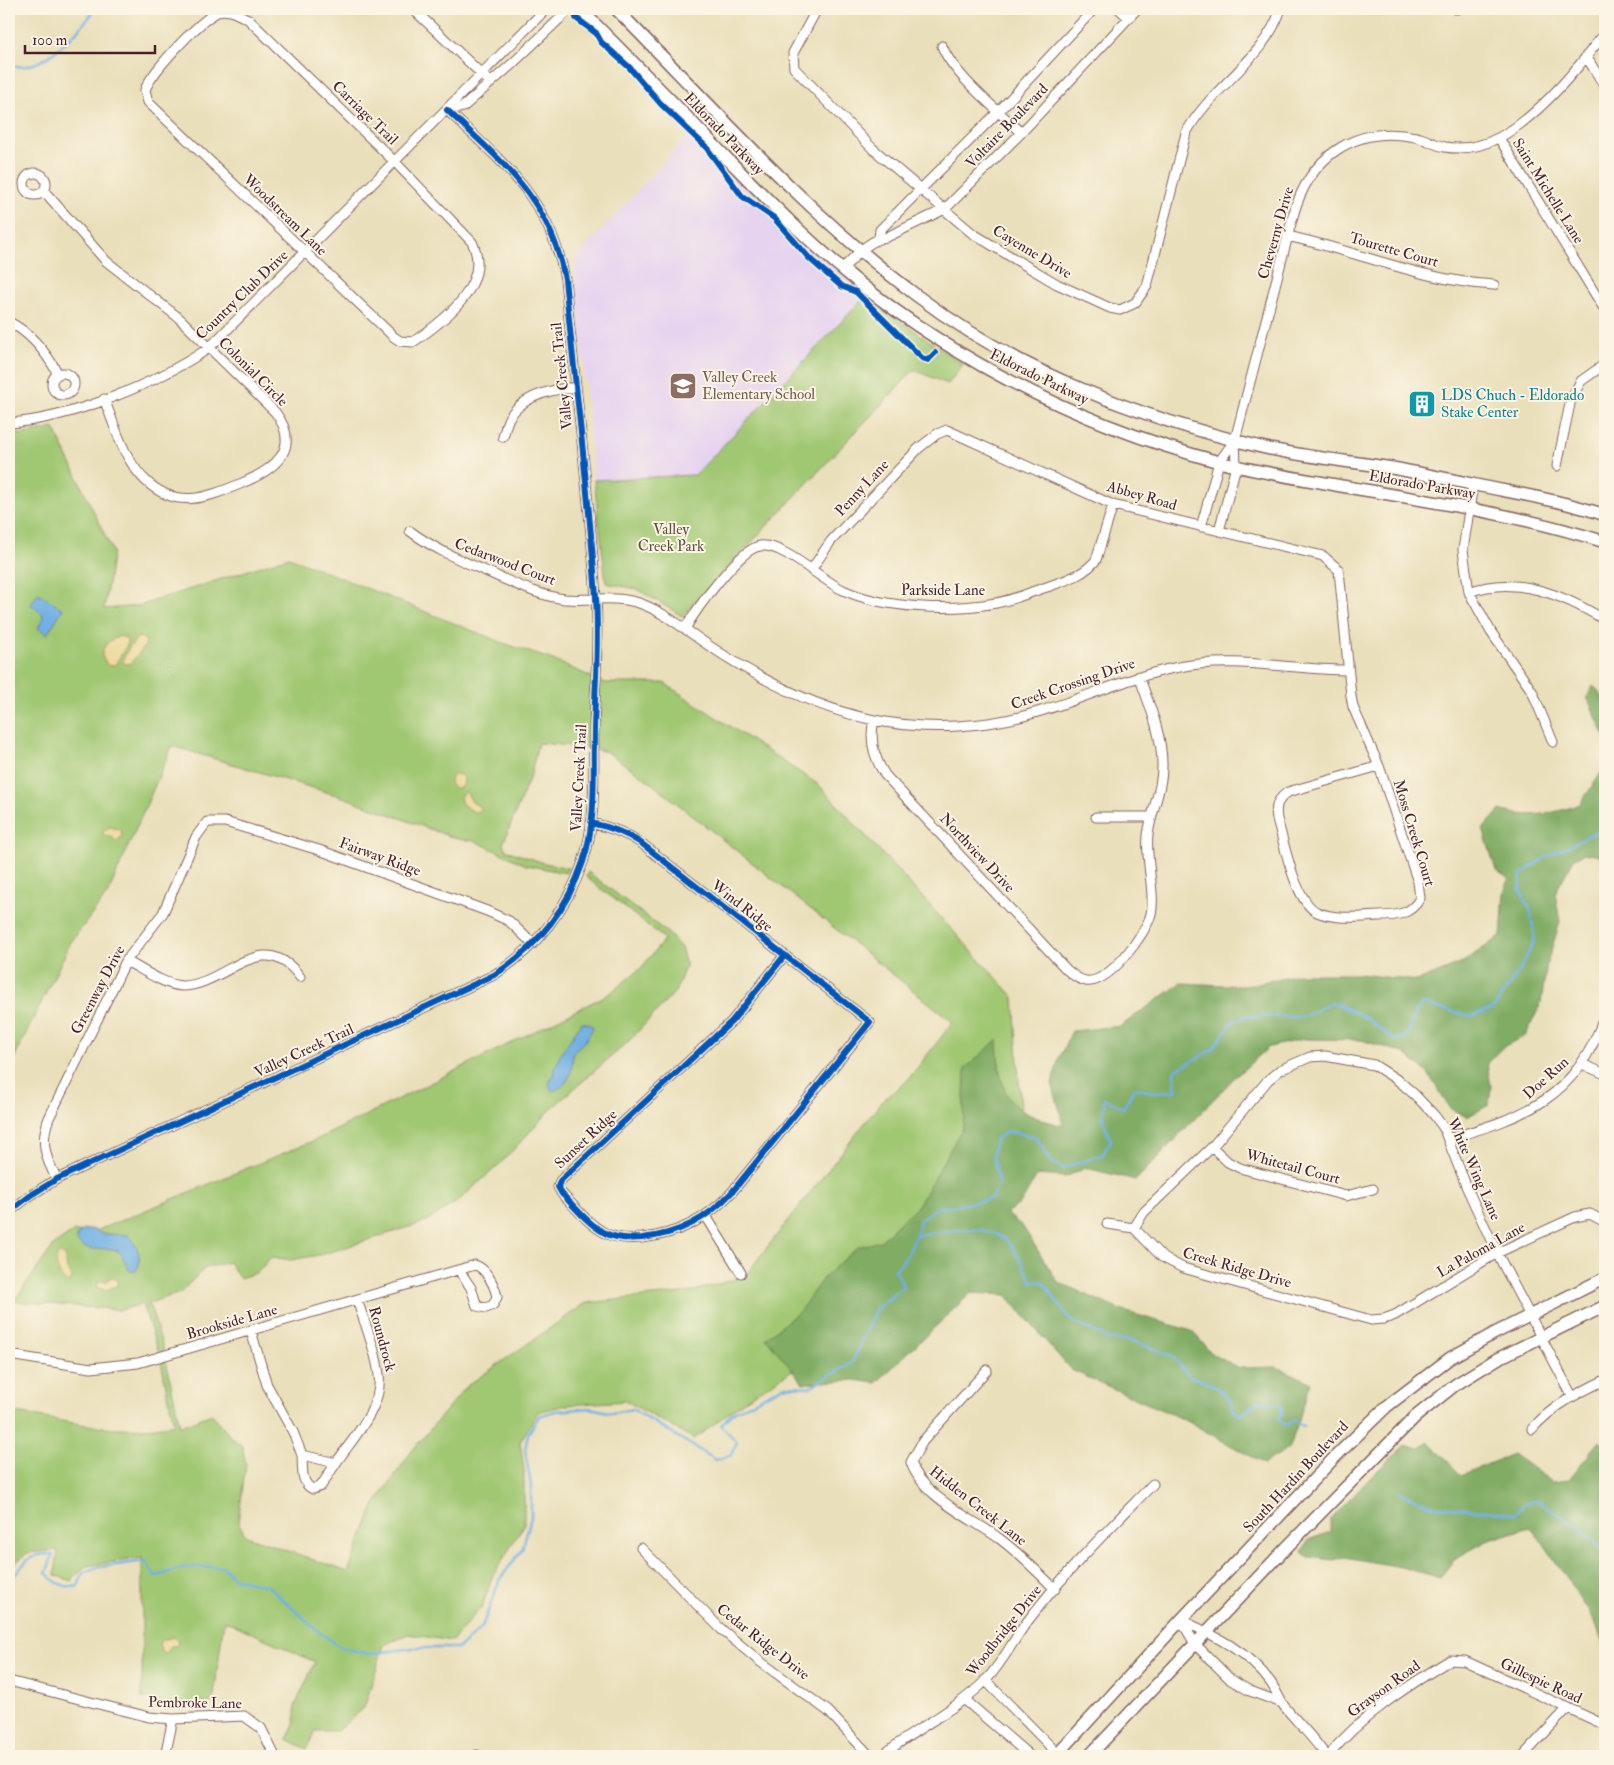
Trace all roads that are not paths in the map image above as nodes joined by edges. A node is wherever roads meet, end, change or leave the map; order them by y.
1 (413, 9) edge
2 (546, 9) edge
3 (570, 9) edge
4 (580, 9) edge
5 (616, 9) edge
6 (816, 9) edge
7 (1094, 9) edge
8 (1119, 9) edge
9 (1137, 9) edge
10 (1281, 9) edge
11 (222, 10) edge
12 (1129, 18) junction
13 (522, 32) junction
14 (1605, 34) edge
15 (534, 44) junction
16 (942, 46) dead end
17 (1586, 56) junction
18 (480, 73) junction
19 (490, 83) junction
20 (1605, 87) edge
21 (447, 110) junction
22 (999, 111) junction
23 (1021, 133) junction
24 (1499, 138) junction
25 (394, 161) junction
26 (922, 190) junction
27 (44, 191) dead end
28 (945, 209) junction
29 (1288, 236) junction
30 (879, 238) junction
31 (861, 251) junction
32 (305, 253) junction
33 (842, 269) junction
34 (1494, 285) dead end
35 (1605, 310) edge
36 (9, 322) edge
37 (413, 342) joint
38 (209, 348) junction
39 (1605, 364) edge
40 (58, 374) dead end
41 (576, 387) junction
42 (104, 399) junction
43 (9, 423) edge
44 (942, 432) joint
45 (503, 437) dead end
46 (1235, 440) junction
47 (1219, 462) junction
48 (1236, 466) junction
49 (1557, 466) dead end
50 (1473, 484) junction
51 (1113, 505) junction
52 (1470, 508) junction
53 (1605, 516) edge
54 (1201, 527) junction
55 (410, 531) dead end
56 (1219, 531) junction
57 (1605, 542) edge
58 (810, 570) junction
59 (1339, 570) joint
60 (1469, 592) junction
61 (596, 600) junction
62 (1605, 620) edge
63 (684, 629) junction
64 (1348, 670) junction
65 (1139, 676) junction
66 (874, 720) junction
67 (1553, 742) dead end
68 (1379, 766) junction
69 (1096, 817) dead end
70 (1151, 817) junction
71 (207, 822) joint
72 (592, 823) junction
73 (533, 944) junction
74 (785, 955) junction
75 (126, 961) junction
76 (300, 977) dead end
77 (1605, 1015) edge
78 (870, 1022) joint
79 (1582, 1064) junction
80 (1605, 1074) edge
81 (1448, 1139) junction
82 (1212, 1147) junction
83 (57, 1179) junction
84 (1373, 1189) dead end
85 (9, 1212) edge
86 (706, 1216) junction
87 (1605, 1222) edge
88 (1107, 1224) dead end
89 (1134, 1228) junction
90 (1497, 1253) junction
91 (460, 1270) junction
92 (741, 1273) dead end
93 (1605, 1278) edge
94 (357, 1300) junction
95 (1605, 1306) edge
96 (1529, 1315) junction
97 (1371, 1320) joint
98 (251, 1331) junction
99 (1543, 1337) junction
100 (9, 1355) edge
101 (987, 1370) dead end
102 (1605, 1380) edge
103 (1572, 1396) junction
104 (1532, 1429) dead end
105 (302, 1455) junction
106 (336, 1463) junction
107 (1153, 1484) dead end
108 (641, 1548) dead end
109 (1055, 1588) junction
110 (1181, 1620) junction
111 (1207, 1632) junction
112 (1195, 1644) junction
113 (1465, 1661) joint
114 (985, 1680) junction
115 (9, 1682) edge
116 (964, 1699) junction
117 (1282, 1703) junction
118 (1568, 1708) junction
119 (173, 1719) junction
120 (1605, 1725) edge
121 (1059, 1755) edge
122 (165, 1756) edge
123 (275, 1756) edge
124 (870, 1756) edge
125 (882, 1756) edge
126 (1030, 1756) edge
127 (1089, 1756) edge
128 (1327, 1756) edge
129 (1523, 1756) edge

1 - 18 street
2 - 13 street, Country Club Drive
3 - 15 street, Country Club Drive
4 - 33 main road, Eldorado Parkway
5 - 31 main road, Eldorado Parkway
6 - 26 street, Cayenne Drive
7 - 22 street, Voltaire Boulevard
8 - 12 street
9 - 12 street, Voltaire Boulevard
10 - 28 street, Cayenne Drive
11 - 25 street, Carriage Trail
11 - 32 street, Woodstream Lane
12 - 23 street, Voltaire Boulevard
13 - 15 street
13 - 18 street, Country Club Drive
14 - 17 street, Cheverny Drive
15 - 19 street, Country Club Drive
16 - 22 street
17 - 20 street
17 - 24 street, Cheverny Drive
18 - 19 street
18 - 21 street, Country Club Drive
19 - 21 street, Country Club Drive
21 - 25 street, Country Club Drive
21 - 41 street, Valley Creek Trail
22 - 23 street
22 - 26 street, Voltaire Boulevard
23 - 28 street, Voltaire Boulevard
24 - 29 street, Cheverny Drive
24 - 35 street, Saint Michelle Lane
25 - 32 street, Country Club Drive
25 - 37 street, Carriage Trail
26 - 28 street, Cayenne Drive
26 - 30 street, Voltaire Boulevard
27 - 38 street, Colonial Circle
28 - 30 street, Voltaire Boulevard
29 - 34 street, Tourette Court
29 - 46 street, Cheverny Drive
30 - 31 street, Voltaire Boulevard
31 - 33 street, Voltaire Boulevard
31 - 46 main road, Eldorado Parkway
32 - 37 street, Woodstream Lane
32 - 38 street, Country Club Drive
33 - 47 main road, Eldorado Parkway
36 - 40 street
38 - 42 street, Country Club Drive
38 - 42 street, Colonial Circle
39 - 49 street
41 - 45 street
41 - 61 street, Valley Creek Trail
42 - 43 street, Country Club Drive
44 - 51 street, Abbey Road
44 - 58 street, Penny Lane
46 - 47 street, Cheverny Drive
46 - 48 street, Cheverny Drive
46 - 50 main road, Eldorado Parkway
47 - 48 main road, Eldorado Parkway
47 - 54 street, Cheverny Drive
48 - 52 main road, Eldorado Parkway
48 - 56 street, Cheverny Drive
50 - 52 street
50 - 53 main road, Eldorado Parkway
51 - 54 street, Abbey Road
51 - 58 street, Parkside Lane
52 - 57 main road, Eldorado Parkway
52 - 60 street
54 - 56 street, Abbey Road
55 - 61 street, Cedarwood Court
56 - 59 street, Abbey Road
58 - 63 street, Parkside Lane
59 - 64 street, Moss Creek Court
60 - 62 street
60 - 67 street
61 - 63 street, Creek Crossing Drive
61 - 72 street, Valley Creek Trail
63 - 66 street, Creek Crossing Drive
64 - 65 street, Creek Crossing Drive
64 - 68 street, Moss Creek Court
65 - 66 street, Creek Crossing Drive
65 - 70 street
66 - 70 street, Northview Drive
68 - 68 street, Moss Creek Court
69 - 70 street
71 - 73 street, Fairway Ridge
71 - 75 street, Greenway Drive
72 - 73 street, Valley Creek Trail
72 - 74 street, Wind Ridge
73 - 83 street, Valley Creek Trail
74 - 78 street, Wind Ridge
74 - 86 street, Sunset Ridge
75 - 76 street
75 - 83 street, Greenway Drive
77 - 79 street, Doe Run
78 - 86 street, Sunset Ridge
79 - 80 street
79 - 81 street, Doe Run
81 - 82 street, White Wing Lane
81 - 90 street, White Wing Lane
82 - 84 street, Whitetail Court
82 - 89 street, White Wing Lane
83 - 85 street, Valley Creek Trail
86 - 92 street
87 - 90 street, La Paloma Lane
88 - 89 street
89 - 97 street, Creek Ridge Drive
90 - 96 street, White Wing Lane
90 - 97 street, La Paloma Lane
91 - 91 street, Brookside Lane
91 - 94 street, Brookside Lane
93 - 96 main road, South Hardin Boulevard
94 - 98 street, Brookside Lane
94 - 106 street, Roundrock
95 - 99 main road
96 - 99 street, White Wing Lane
96 - 110 main road, South Hardin Boulevard
98 - 100 street, Brookside Lane
98 - 105 street, Roundrock
99 - 103 street, White Wing Lane
99 - 111 main road
101 - 109 street, Hidden Creek Lane
102 - 103 street
103 - 104 street
105 - 106 street
105 - 106 street, Roundrock
107 - 109 street, Woodbridge Drive
108 - 124 street, Cedar Ridge Drive
109 - 114 street, Woodbridge Drive
110 - 111 street
110 - 112 street
110 - 121 main road, South Hardin Boulevard
111 - 112 main road
111 - 117 street
112 - 117 street
112 - 127 main road
113 - 118 street, Gillespie Road
113 - 128 street, Grayson Road
114 - 116 street, Woodbridge Drive
114 - 121 street
115 - 119 street, Pembroke Lane
116 - 125 street, Woodbridge Drive
116 - 126 street
117 - 128 street
118 - 120 street, Gillespie Road
118 - 129 street
119 - 122 street
119 - 123 street, Pembroke Lane

